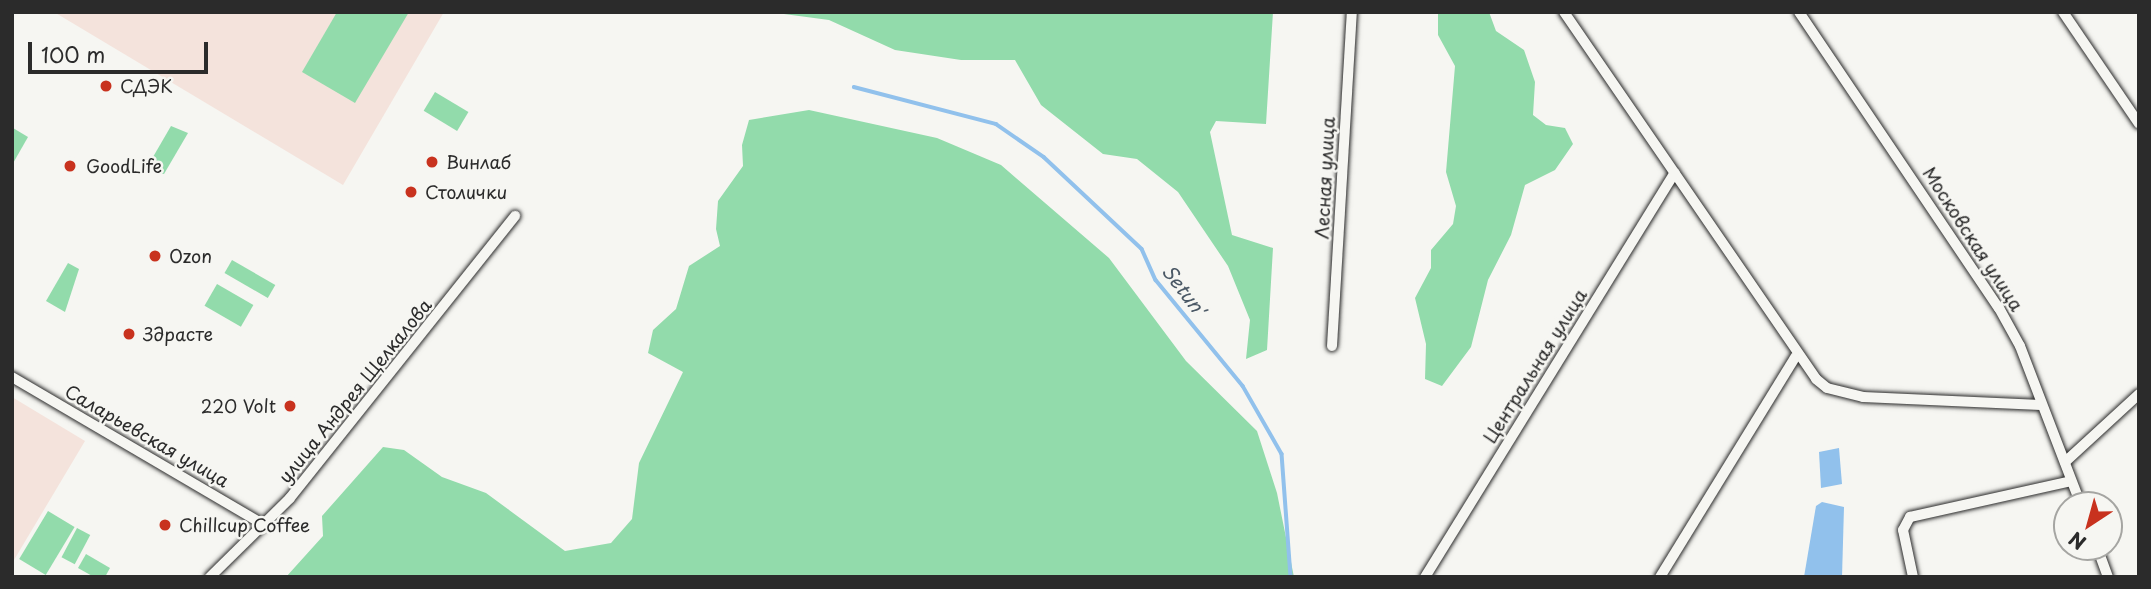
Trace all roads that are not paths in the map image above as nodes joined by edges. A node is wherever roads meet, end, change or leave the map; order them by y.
1 (1352, 12) edge
2 (1799, 12) edge
3 (2063, 12) edge
4 (1567, 13) edge
5 (2139, 124) edge
6 (1675, 173) junction
7 (515, 216) dead end
8 (1332, 346) dead end
9 (1796, 356) junction
10 (12, 377) edge
11 (2139, 394) edge
12 (2041, 405) junction
13 (2065, 462) junction
14 (2071, 481) junction
15 (2075, 491) edge
16 (264, 525) junction
17 (210, 577) edge
18 (1425, 577) edge
19 (1660, 577) edge
20 (1913, 577) edge

1 - 8 street, Лесная улица
2 - 12 street, Московская улица
3 - 5 street
4 - 6 street
6 - 9 street
6 - 18 street, Центральная улица
7 - 16 street, улица Андрея Щелкалова
9 - 12 street
9 - 19 street
10 - 16 street, Саларьевская улица
11 - 13 street
12 - 13 street, Московская улица
13 - 14 street, Московская улица
14 - 15 street, Московская улица
14 - 20 street
16 - 17 street, улица Андрея Щелкалова

